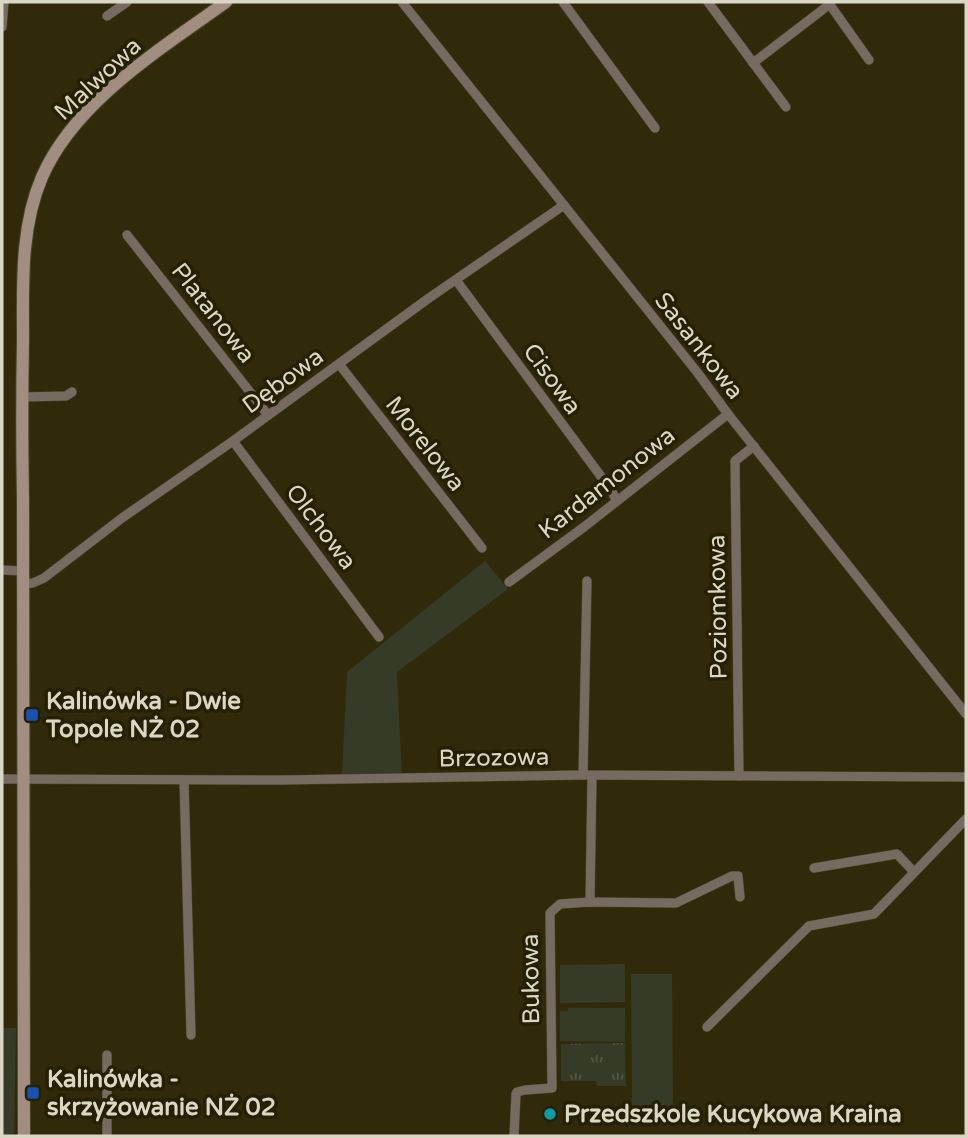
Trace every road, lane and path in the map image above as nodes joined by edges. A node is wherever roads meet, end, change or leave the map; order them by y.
1 (4, 2) edge
2 (127, 2) edge
3 (226, 2) edge
4 (402, 2) edge
5 (563, 2) edge
6 (708, 2) edge
7 (829, 3) edge
8 (107, 16) dead end
9 (2, 27) edge
10 (869, 61) dead end
11 (753, 63) junction
12 (786, 107) dead end
13 (655, 128) dead end
14 (564, 205) junction
15 (127, 235) dead end
16 (456, 280) junction
17 (339, 364) junction
18 (72, 392) dead end
19 (22, 397) junction
20 (728, 414) junction
21 (268, 415) junction
22 (233, 441) junction
23 (754, 446) junction
24 (617, 501) junction
25 (482, 548) dead end
26 (3, 569) edge
27 (23, 578) junction
28 (587, 581) dead end
29 (509, 582) dead end
30 (379, 637) dead end
31 (966, 714) edge
32 (588, 776) junction
33 (739, 776) junction
34 (966, 777) edge
35 (2, 779) edge
36 (23, 779) junction
37 (184, 780) junction
38 (966, 819) edge
39 (814, 868) dead end
40 (915, 872) junction
41 (740, 897) dead end
42 (590, 902) junction
43 (708, 1027) dead end
44 (191, 1035) dead end
45 (107, 1055) dead end
46 (24, 1136) edge
47 (107, 1136) edge
48 (514, 1136) edge

1 - 9 street
2 - 8 street
3 - 19 street, Malwowa
4 - 14 street, Sasankowa
5 - 13 street
6 - 11 street
7 - 10 street
7 - 11 street
11 - 12 street
14 - 16 street, Dębowa
14 - 20 street, Sasankowa
15 - 21 street, Platanowa
16 - 17 street, Dębowa
16 - 24 street, Cisowa
17 - 21 street, Dębowa
17 - 25 street, Morelowa
18 - 19 street
19 - 27 street, Malwowa
20 - 23 street, Sasankowa
20 - 24 street, Kardamonowa
21 - 22 street, Dębowa
22 - 27 street, Dębowa
22 - 30 street, Olchowa
23 - 31 street, Sasankowa
23 - 33 street, Poziomkowa
24 - 29 street, Kardamonowa
26 - 27 street
27 - 36 street, Malwowa
28 - 32 street
32 - 33 street, Brzozowa
32 - 37 street, Brzozowa
32 - 42 street
33 - 34 street, Brzozowa
35 - 36 street, Brzozowa
36 - 37 street, Brzozowa
36 - 46 street, Malwowa
37 - 44 street
38 - 40 street
39 - 40 street
40 - 43 street
41 - 42 street, Bukowa
42 - 48 street, Bukowa
45 - 47 street

